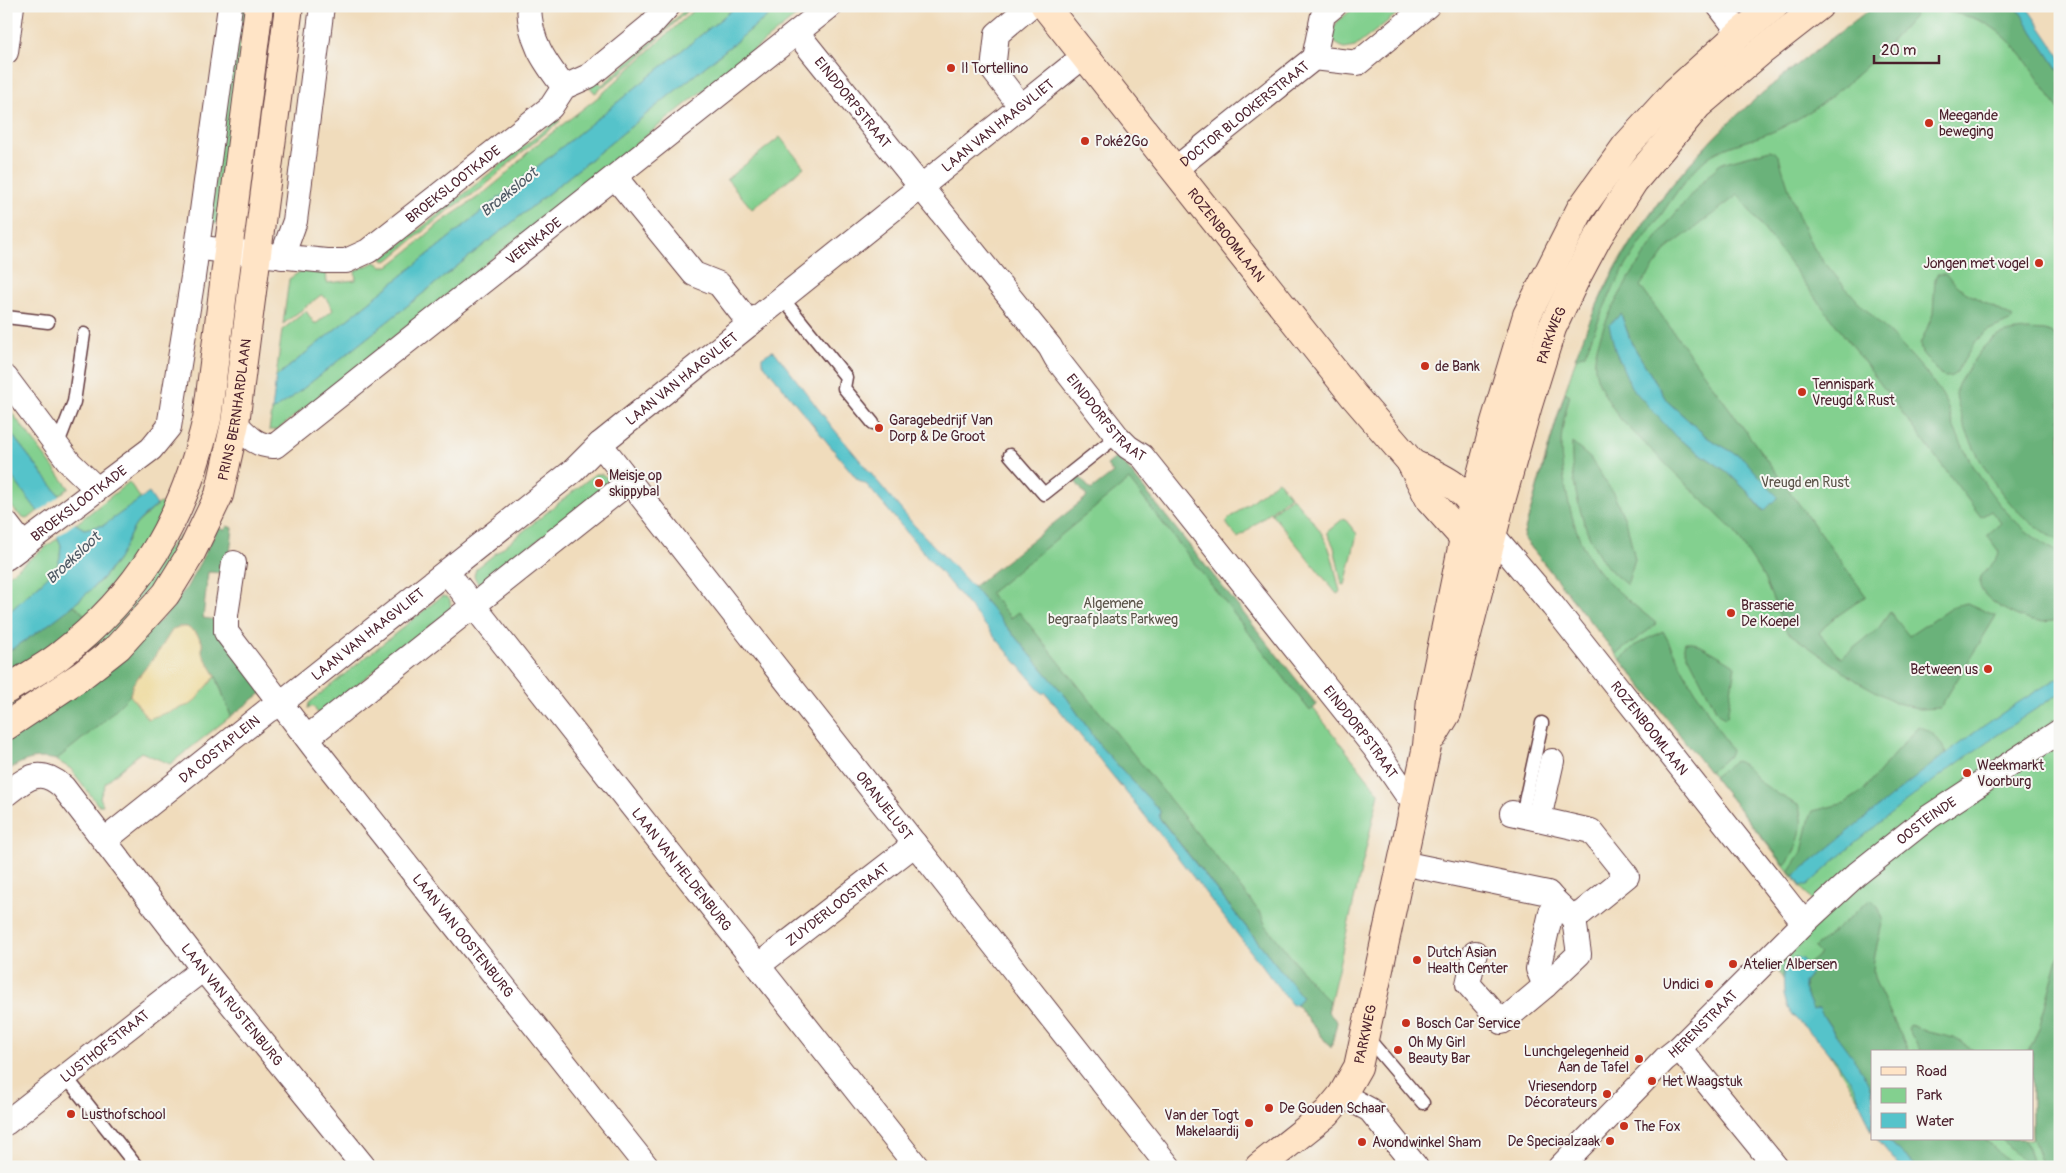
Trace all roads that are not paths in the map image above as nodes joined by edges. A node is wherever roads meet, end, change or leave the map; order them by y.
1 (12, 6) edge
2 (230, 6) edge
3 (259, 6) edge
4 (289, 6) edge
5 (322, 6) edge
6 (529, 6) edge
7 (668, 6) edge
8 (830, 6) edge
9 (1030, 6) edge
10 (1045, 6) edge
11 (1334, 6) edge
12 (1427, 6) edge
13 (1719, 6) edge
14 (1774, 6) edge
15 (1819, 6) edge
16 (797, 32) junction
17 (1740, 33) junction
18 (6, 52) edge
19 (1084, 56) junction
20 (1314, 58) junction
21 (564, 86) junction
22 (1021, 107) junction
23 (1174, 170) junction
24 (615, 177) junction
25 (921, 188) junction
26 (197, 248) junction
27 (227, 251) junction
28 (270, 256) junction
29 (783, 298) junction
30 (6, 317) edge
31 (48, 322) dead end
32 (750, 324) junction
33 (84, 334) dead end
34 (6, 378) edge
35 (235, 423) junction
36 (873, 423) dead end
37 (169, 427) junction
38 (1117, 436) junction
39 (600, 444) junction
40 (57, 446) junction
41 (200, 449) junction
42 (1010, 455) dead end
43 (1411, 463) junction
44 (630, 482) junction
45 (88, 495) junction
46 (1472, 502) junction
47 (6, 524) edge
48 (1492, 534) junction
49 (1464, 538) junction
50 (22, 545) edge
51 (234, 563) dead end
52 (447, 572) junction
53 (475, 606) junction
54 (6, 690) edge
55 (281, 702) junction
56 (1542, 723) dead end
57 (6, 726) edge
58 (2060, 731) edge
59 (308, 737) junction
60 (1427, 746) junction
61 (1552, 761) dead end
62 (6, 794) edge
63 (1416, 797) junction
64 (1524, 816) junction
65 (105, 840) junction
66 (915, 844) junction
67 (1402, 864) junction
68 (1554, 900) junction
69 (1574, 919) junction
70 (1804, 923) junction
71 (1475, 953) dead end
72 (759, 965) junction
73 (203, 968) junction
74 (1545, 986) junction
75 (1365, 1035) junction
76 (1678, 1048) junction
77 (66, 1077) junction
78 (1342, 1095) junction
79 (1423, 1103) dead end
80 (6, 1123) edge
81 (137, 1167) edge
82 (364, 1167) edge
83 (647, 1167) edge
84 (917, 1167) edge
85 (1169, 1167) edge
86 (1260, 1167) edge
87 (1416, 1167) edge
88 (1560, 1167) edge
89 (1776, 1167) edge

1 - 18 street
2 - 26 street
3 - 27 street, PRINS BERNHARDLAAN
4 - 28 street, PRINS BERNHARDLAAN
5 - 28 street, PRINS BERNHARDLAAN
6 - 21 street
7 - 21 street
8 - 16 street, VEENKADE
9 - 22 street
10 - 19 street, ROZENBOOMLAAN
11 - 20 street, DOCTOR BLOOKERSTRAAT
12 - 20 street, DOCTOR BLOOKERSTRAAT
13 - 17 street
14 - 17 street, PARKWEG
15 - 48 street, PARKWEG
16 - 24 street, VEENKADE
16 - 25 street, EINDDORPSTRAAT
17 - 46 street, PARKWEG
19 - 22 street, LAAN VAN HAAGVLIET
19 - 23 street, ROZENBOOMLAAN
20 - 23 street, DOCTOR BLOOKERSTRAAT
21 - 28 street, BROEKSLOOTKADE
22 - 25 street, LAAN VAN HAAGVLIET
23 - 43 street, ROZENBOOMLAAN
24 - 32 street
24 - 35 street, VEENKADE
25 - 29 street, LAAN VAN HAAGVLIET
25 - 38 street, EINDDORPSTRAAT
26 - 27 street, BROEKSLOOTKADE
26 - 37 street
27 - 28 street, BROEKSLOOTKADE
27 - 41 street, PRINS BERNHARDLAAN
28 - 35 street, PRINS BERNHARDLAAN
29 - 32 street, LAAN VAN HAAGVLIET
29 - 36 lane
30 - 31 lane
32 - 39 street, LAAN VAN HAAGVLIET
33 - 40 lane
34 - 40 street
35 - 57 street, PRINS BERNHARDLAAN
37 - 41 street, PRINS BERNHARDLAAN
37 - 45 street, BROEKSLOOTKADE
38 - 42 lane
38 - 63 street, EINDDORPSTRAAT
39 - 44 street, ORANJELUST
39 - 52 street, LAAN VAN HAAGVLIET
40 - 45 street
41 - 54 street, PRINS BERNHARDLAAN
43 - 46 street, ROZENBOOMLAAN
43 - 49 street, ROZENBOOMLAAN
44 - 53 street
44 - 66 street, ORANJELUST
45 - 50 street, BROEKSLOOTKADE
46 - 48 street, ROZENBOOMLAAN
46 - 49 street, PARKWEG
47 - 50 street
48 - 49 street
48 - 60 street, PARKWEG
48 - 70 street, ROZENBOOMLAAN
49 - 60 street, PARKWEG
51 - 55 street
52 - 53 street, LAAN VAN HELDENBURG
52 - 55 street, LAAN VAN HAAGVLIET
53 - 59 street
53 - 72 street, LAAN VAN HELDENBURG
55 - 59 street, LAAN VAN OOSTENBURG
55 - 65 street, DA COSTAPLEIN
56 - 64 lane
58 - 70 street, OOSTEINDE
59 - 83 street, LAAN VAN OOSTENBURG
60 - 63 street, PARKWEG
61 - 64 street
62 - 65 street
63 - 67 street, PARKWEG
64 - 69 street
65 - 73 street, LAAN VAN RUSTENBURG
66 - 72 street, ZUYDERLOOSTRAAT
66 - 85 street, ORANJELUST
67 - 68 street
67 - 75 street, PARKWEG
68 - 69 street
68 - 74 street
69 - 74 street
70 - 76 street, HERENSTRAAT
71 - 74 street
72 - 84 street, LAAN VAN HELDENBURG
73 - 77 street, LUSTHOFSTRAAT
73 - 82 street, LAAN VAN RUSTENBURG
75 - 78 street, PARKWEG
75 - 79 lane
76 - 88 street, HERENSTRAAT
76 - 89 street
77 - 80 street, LUSTHOFSTRAAT
77 - 81 lane
78 - 86 street, PARKWEG
78 - 87 street

